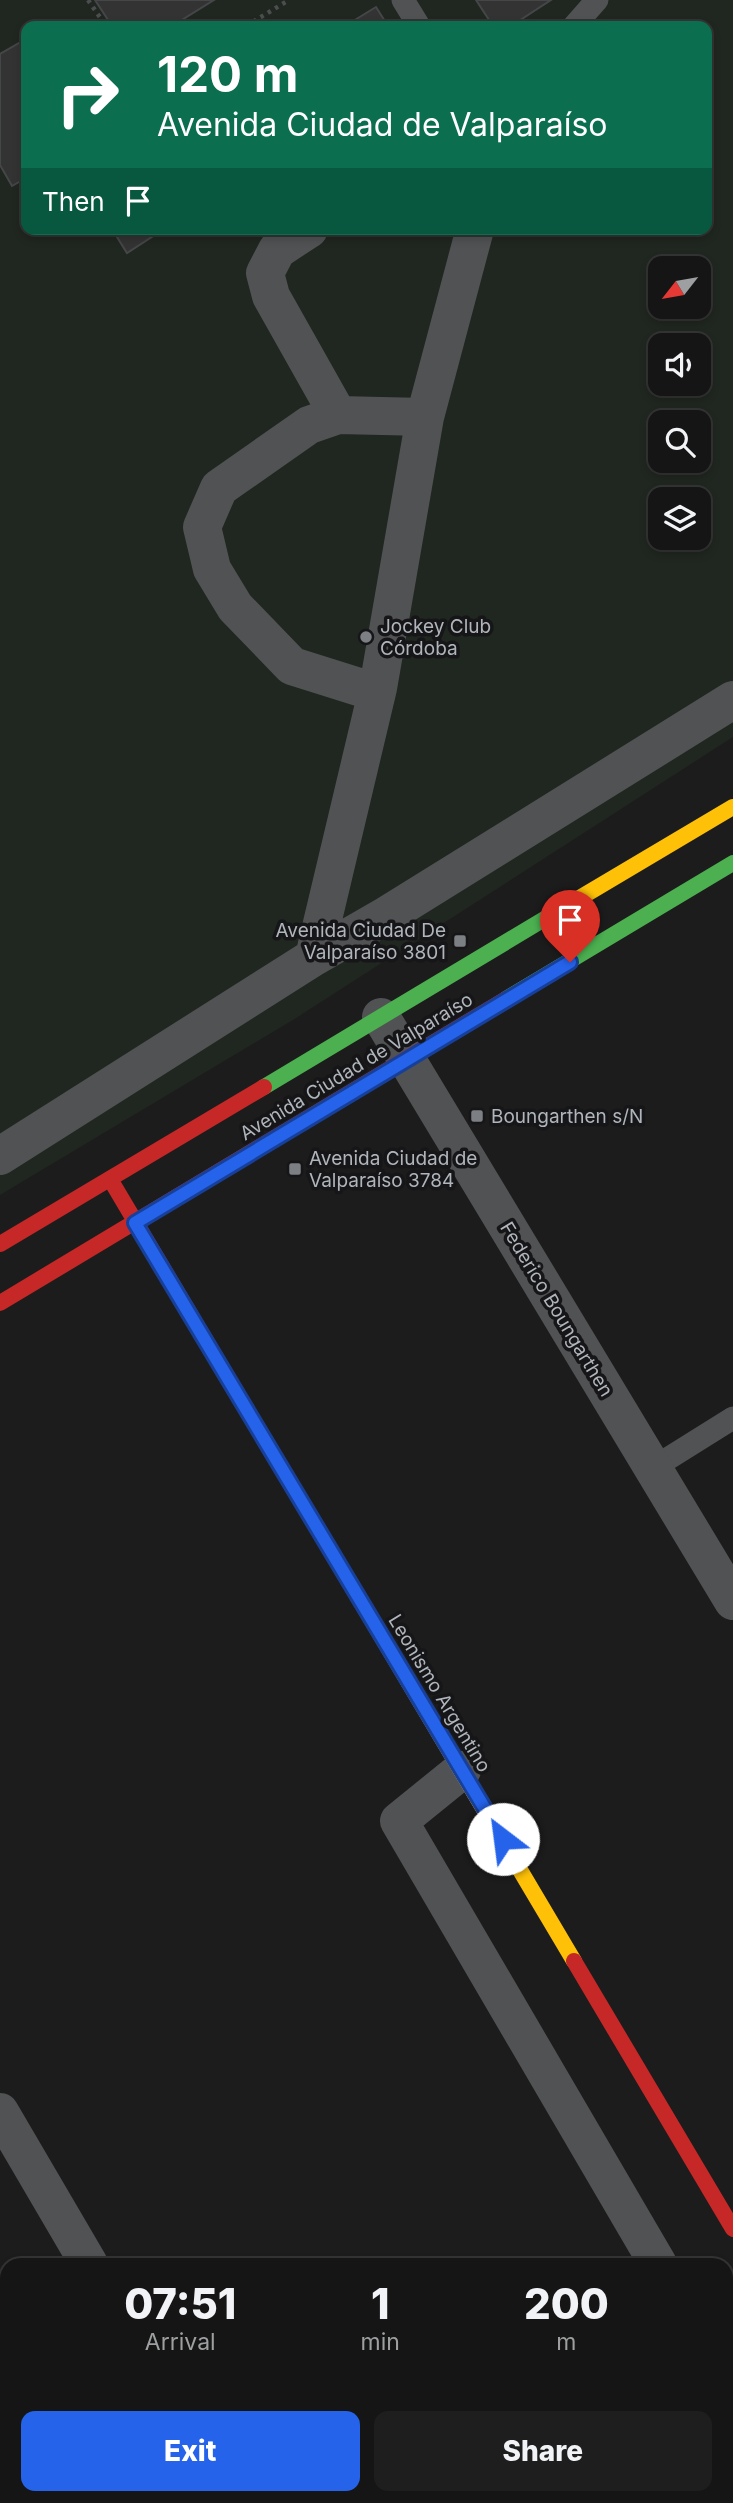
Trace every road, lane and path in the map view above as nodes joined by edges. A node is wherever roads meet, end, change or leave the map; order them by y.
1 (88, 0) edge
2 (289, 0) edge
3 (403, 0) edge
4 (597, 0) edge
5 (103, 21) edge
6 (254, 21) edge
7 (416, 21) edge
8 (578, 21) edge
9 (300, 235) edge
10 (473, 235) edge
11 (338, 415) junction
12 (425, 417) junction
13 (378, 688) junction
14 (733, 700) edge
15 (733, 807) edge
16 (733, 863) edge
17 (314, 957) junction
18 (381, 1017) junction
19 (408, 1060) junction
20 (0, 1156) edge
21 (110, 1179) junction
22 (135, 1223) junction
23 (0, 1244) edge
24 (0, 1303) edge
25 (733, 1418) edge
26 (653, 1468) junction
27 (733, 1601) edge
28 (462, 1770) junction
29 (0, 2112) edge
30 (733, 2230) edge
31 (85, 2258) edge
32 (654, 2258) edge

1 - 5 path
2 - 6 path
3 - 7 lane
4 - 8 lane
9 - 11 street
10 - 12 street
11 - 12 street
11 - 13 street
12 - 13 street
13 - 17 street
14 - 17 street
15 - 18 main road, Avenida Ciudad de Valparaíso
16 - 19 main road, Avenida Ciudad de Valparaíso
17 - 20 street
18 - 19 street, Federico Boungarthen
18 - 21 main road, Avenida Ciudad de Valparaíso
19 - 22 main road, Avenida Ciudad de Valparaíso
19 - 26 street, Federico Boungarthen
21 - 22 main road, Leonismo Argentino
21 - 23 main road, Avenida Ciudad de Valparaíso
22 - 24 main road, Avenida Ciudad de Valparaíso
22 - 28 main road, Leonismo Argentino
25 - 26 lane
26 - 27 street, Federico Boungarthen
28 - 30 main road, Leonismo Argentino
28 - 32 street
29 - 31 street

